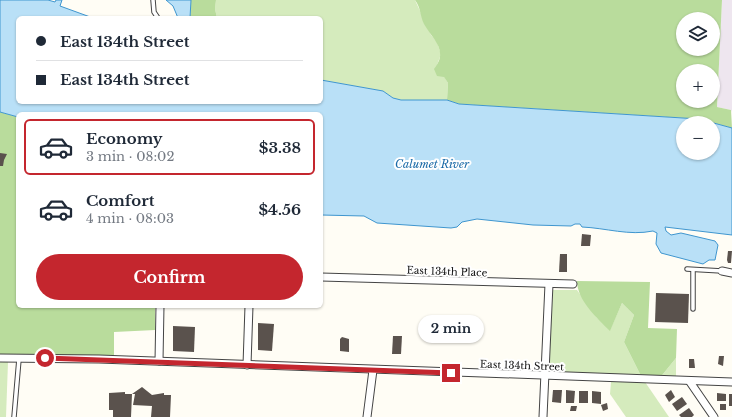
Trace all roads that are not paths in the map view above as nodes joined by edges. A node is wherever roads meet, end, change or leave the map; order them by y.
1 (152, 0) edge
2 (157, 16) edge
3 (687, 270) dead end
4 (693, 270) junction
5 (722, 270) joint
6 (732, 273) edge
7 (323, 277) edge
8 (549, 284) junction
9 (573, 284) dead end
10 (160, 308) edge
11 (249, 308) edge
12 (693, 309) dead end
13 (0, 358) edge
14 (19, 358) junction
15 (159, 361) junction
16 (247, 365) junction
17 (373, 370) junction
18 (544, 376) junction
19 (690, 382) junction
20 (732, 382) edge
21 (14, 417) edge
22 (367, 417) edge
23 (543, 417) edge
24 (714, 417) edge

1 - 2 lane
3 - 4 lane
4 - 5 lane
4 - 12 lane
5 - 6 street
7 - 8 street, East 134th Place
8 - 9 street, East 134th Place
8 - 18 street
10 - 15 street
11 - 16 street
13 - 14 street, East 134th Street
14 - 15 street, East 134th Street
14 - 21 lane
15 - 16 street, East 134th Street
16 - 17 street, East 134th Street
17 - 18 street, East 134th Street
17 - 22 street
18 - 19 street, East 134th Street
18 - 23 street
19 - 20 street, East 134th Street
19 - 24 street

